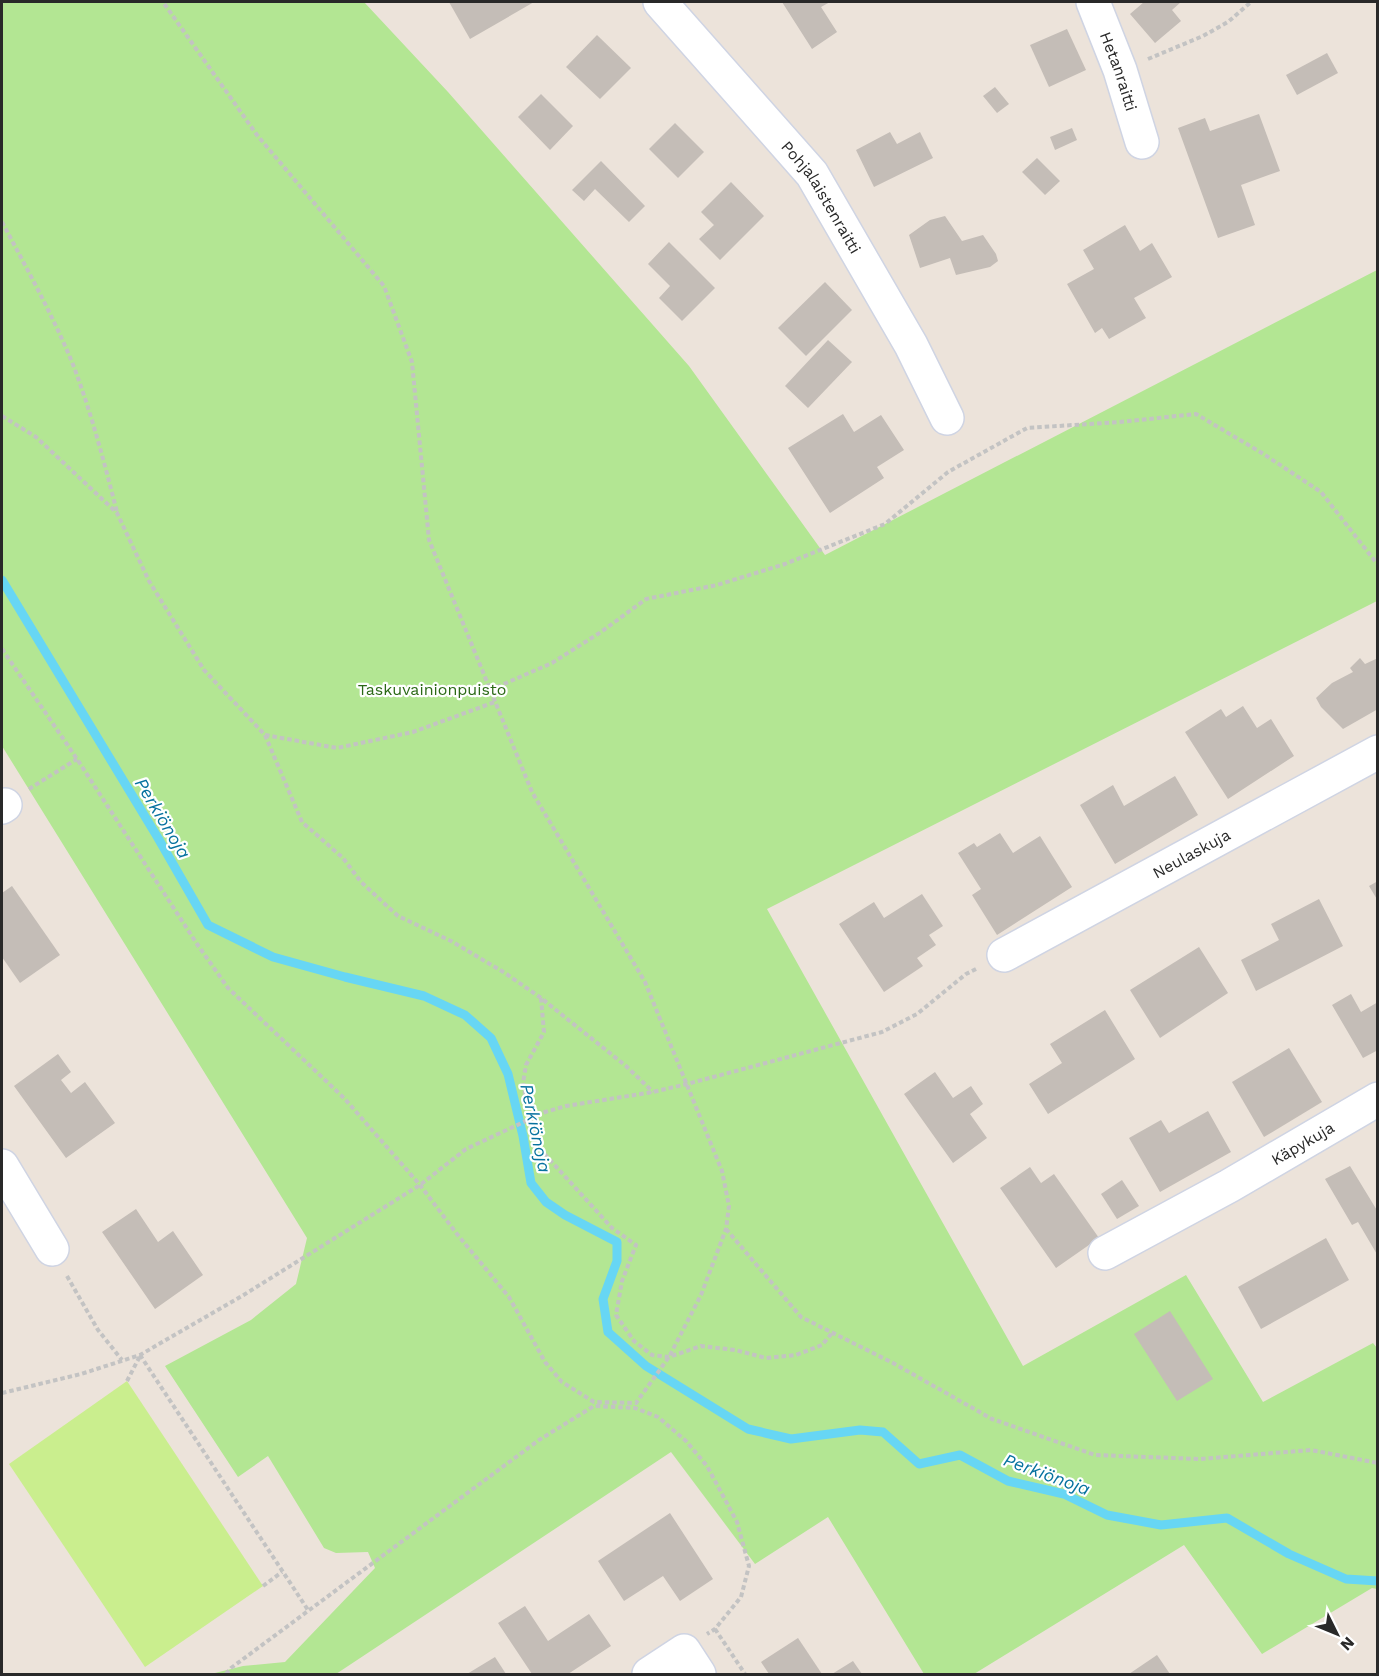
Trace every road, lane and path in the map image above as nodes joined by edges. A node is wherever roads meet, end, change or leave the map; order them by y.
1 (163, 2) edge
2 (660, 2) edge
3 (1093, 2) edge
4 (1251, 2) edge
5 (1120, 70) junction
6 (1143, 142) dead end
7 (2, 222) edge
8 (2, 416) edge
9 (947, 418) dead end
10 (117, 513) junction
11 (1377, 565) edge
12 (2, 649) edge
13 (490, 690) junction
14 (495, 702) junction
15 (265, 735) junction
16 (1377, 752) edge
17 (77, 759) junction
18 (3, 806) edge
19 (1004, 955) joint
20 (541, 998) junction
21 (687, 1084) junction
22 (653, 1092) junction
23 (1377, 1099) edge
24 (528, 1119) junction
25 (2, 1166) edge
26 (420, 1185) junction
27 (726, 1229) junction
28 (52, 1249) joint
29 (1106, 1253) dead end
30 (832, 1333) junction
31 (140, 1355) junction
32 (669, 1357) junction
33 (122, 1360) junction
34 (127, 1381) dead end
35 (2, 1393) edge
36 (594, 1404) junction
37 (635, 1406) junction
38 (1377, 1463) edge
39 (282, 1572) junction
40 (263, 1586) dead end
41 (308, 1610) junction
42 (715, 1629) junction
43 (691, 1663) edge
44 (226, 1674) edge
45 (649, 1674) edge
46 (745, 1674) edge

1 - 13 path
2 - 9 street, Pohjalaistenraitti
3 - 5 street, Hetanraitti
4 - 5 path
5 - 6 street, Hetanraitti
7 - 10 path
8 - 10 path
10 - 15 path
11 - 13 path
12 - 17 path
13 - 14 path
14 - 15 path
14 - 21 path
15 - 20 path
16 - 19 street, Neulaskuja
17 - 18 path
17 - 26 path
19 - 21 path
20 - 22 path
20 - 24 path
21 - 22 path
21 - 27 path
22 - 24 path
23 - 29 street, Käpykuja
24 - 26 path
24 - 32 path
25 - 28 street
26 - 31 path
26 - 36 path
27 - 30 path
27 - 32 path
28 - 33 path
30 - 32 path
30 - 38 path
31 - 33 path
31 - 34 path
31 - 39 path
32 - 37 path
33 - 35 path
36 - 37 path
36 - 41 path
37 - 42 path
39 - 40 path
39 - 41 path
41 - 44 path
42 - 43 path
42 - 46 path
43 - 45 street

